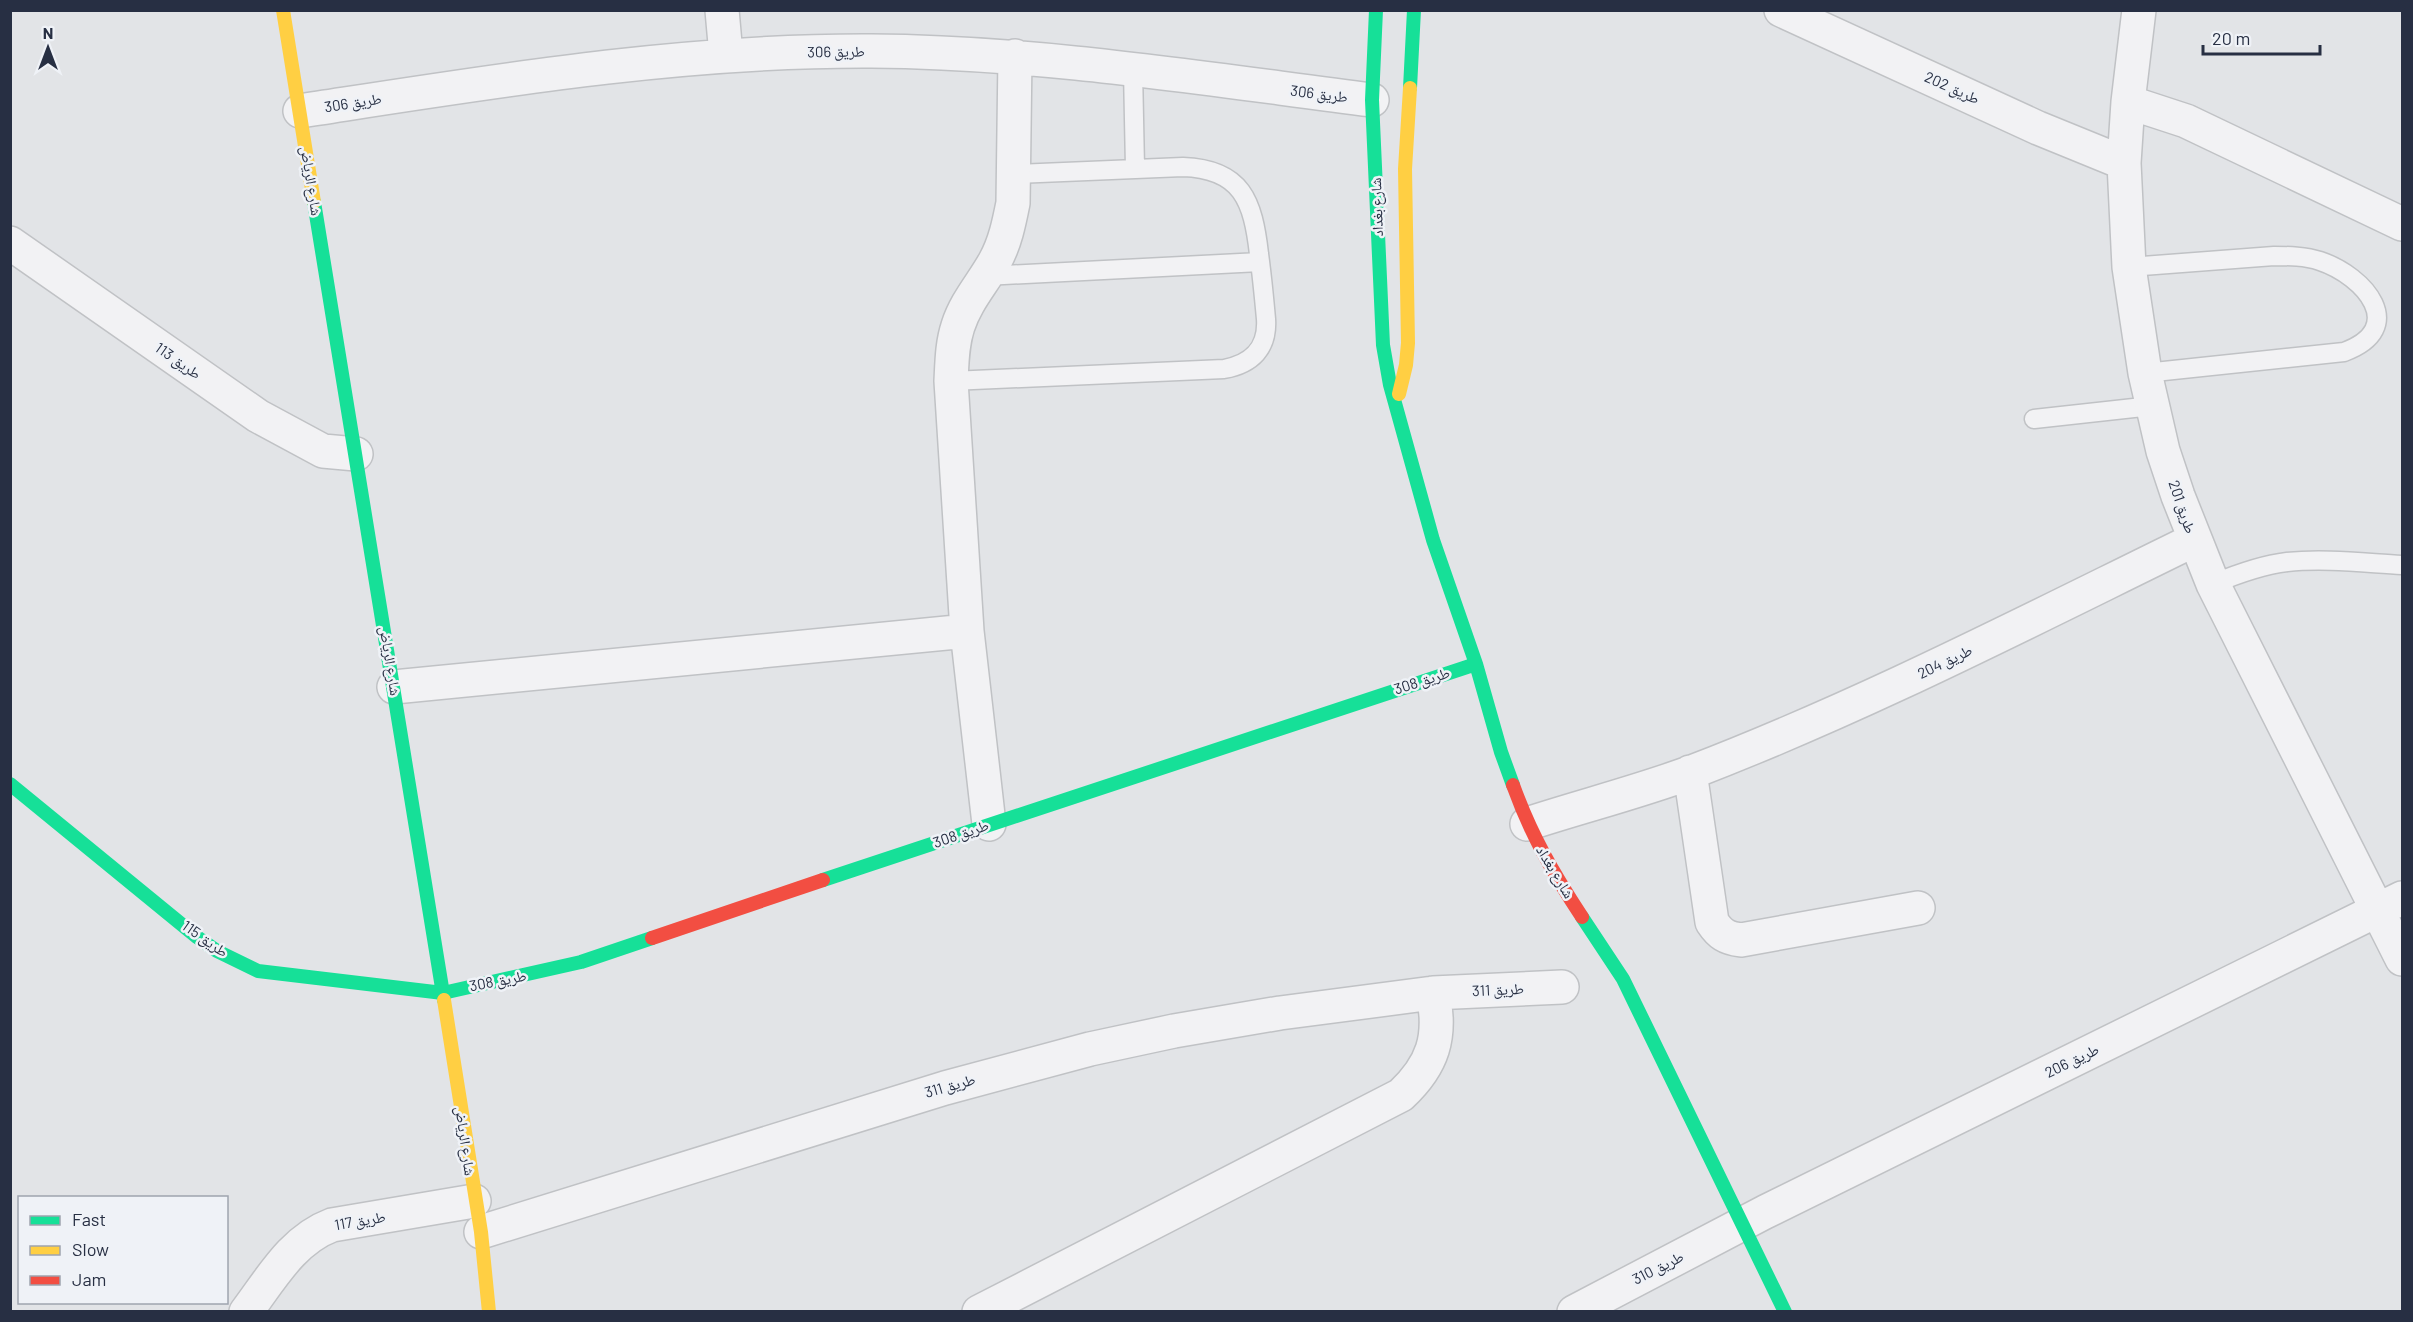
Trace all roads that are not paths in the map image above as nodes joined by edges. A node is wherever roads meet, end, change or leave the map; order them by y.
1 (283, 10) edge
2 (722, 10) edge
3 (1376, 10) edge
4 (1414, 10) edge
5 (1781, 10) edge
6 (2139, 10) edge
7 (726, 56) junction
8 (1015, 56) junction
9 (1132, 70) junction
10 (1372, 100) junction
11 (2128, 102) junction
12 (300, 111) junction
13 (2124, 163) junction
14 (1135, 168) junction
15 (1014, 174) junction
16 (2403, 224) edge
17 (10, 243) edge
18 (1260, 262) junction
19 (2129, 267) junction
20 (985, 276) junction
21 (2145, 373) junction
22 (951, 381) junction
23 (1396, 402) junction
24 (2152, 406) junction
25 (2034, 419) dead end
26 (356, 454) junction
27 (2194, 540) junction
28 (2403, 565) edge
29 (2213, 585) junction
30 (967, 631) junction
31 (1476, 664) junction
32 (394, 687) junction
33 (1690, 772) junction
34 (10, 784) edge
35 (989, 824) junction
36 (1527, 824) junction
37 (2391, 904) edge
38 (1918, 908) dead end
39 (2403, 959) edge
40 (1562, 987) dead end
41 (443, 993) junction
42 (1433, 993) junction
43 (477, 1217) junction
44 (1742, 1225) junction
45 (246, 1311) edge
46 (489, 1311) edge
47 (979, 1311) edge
48 (1574, 1311) edge
49 (1785, 1311) edge

1 - 12 street, شارع الرياض
2 - 7 street
3 - 10 street, شارع بغداد
4 - 23 street, شارع بغداد
5 - 13 street, طريق 202
6 - 11 street, طريق 201
7 - 8 street, طريق 306
7 - 12 street, طريق 306
8 - 9 street, طريق 306
8 - 15 street
9 - 10 street, طريق 306
9 - 14 lane
10 - 23 street, شارع بغداد
11 - 13 street, طريق 201
11 - 16 street
12 - 26 street, شارع الرياض
13 - 19 street, طريق 201
14 - 15 lane
14 - 18 lane
15 - 20 street
17 - 26 street, طريق 113
18 - 20 lane
18 - 22 lane
19 - 21 street, طريق 201
19 - 21 lane
20 - 22 street
21 - 24 street, طريق 201
22 - 30 street
23 - 31 street, شارع بغداد
24 - 25 lane
24 - 27 street, طريق 201
26 - 32 street, شارع الرياض
27 - 29 street, طريق 201
27 - 33 street, طريق 204
28 - 29 lane
29 - 37 street, طريق 201
30 - 32 street
30 - 35 street
31 - 35 street, طريق 308
31 - 36 street, شارع بغداد
32 - 41 street, شارع الرياض
33 - 36 street, طريق 204
33 - 38 street
34 - 41 street, طريق 115
35 - 41 street, طريق 308
36 - 44 street, شارع بغداد
37 - 39 street, طريق 201
37 - 44 street, طريق 206
40 - 42 street, طريق 311
41 - 43 street, شارع الرياض
42 - 43 street, طريق 311
42 - 47 street
43 - 45 street, طريق 117
43 - 46 street, شارع الرياض
44 - 48 street, طريق 310
44 - 49 street, شارع بغداد

